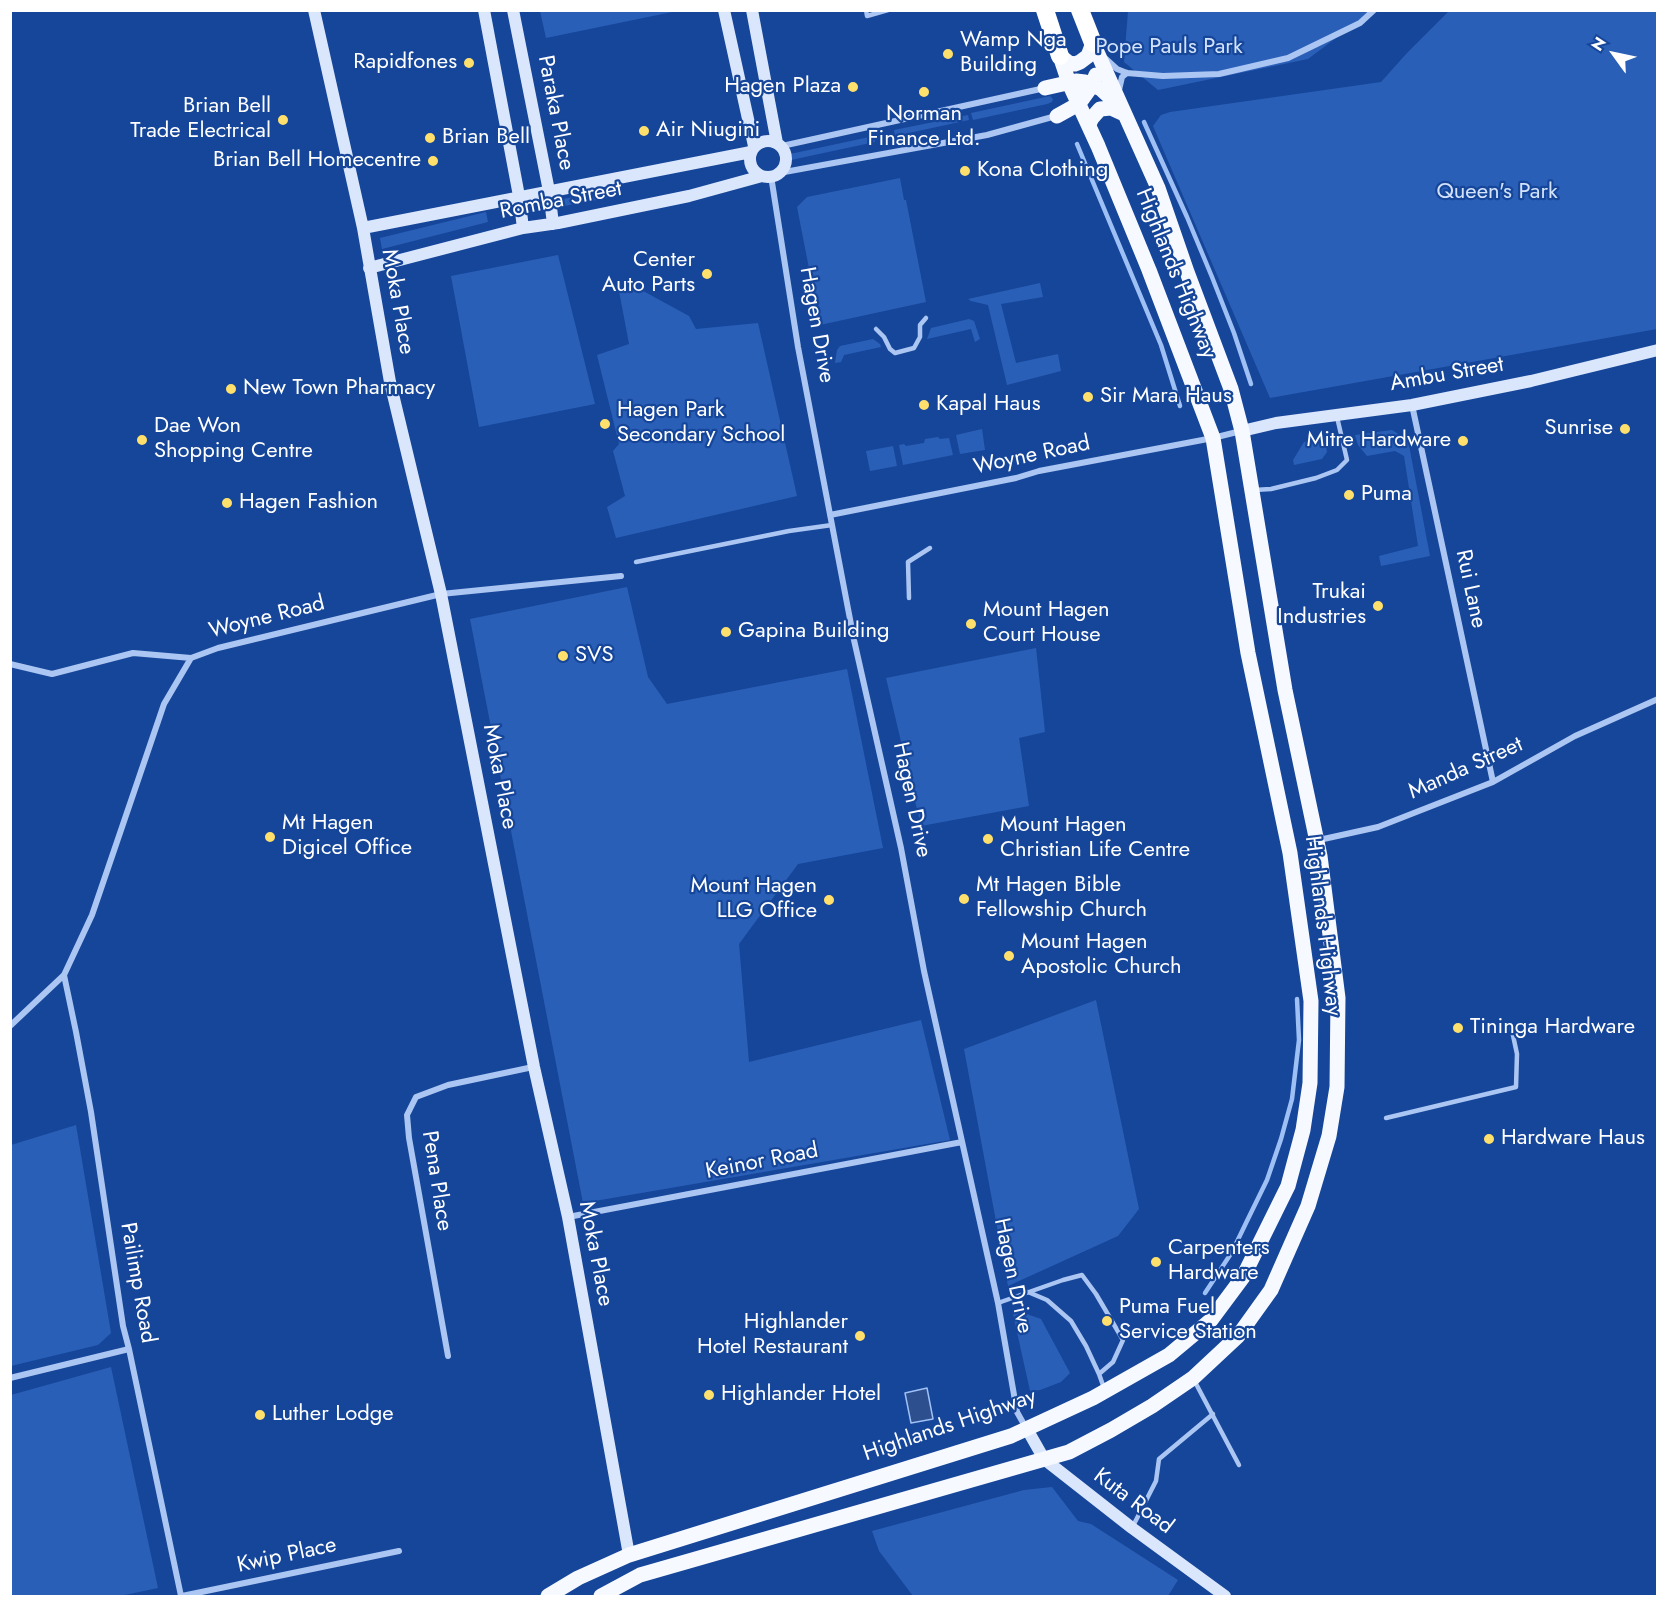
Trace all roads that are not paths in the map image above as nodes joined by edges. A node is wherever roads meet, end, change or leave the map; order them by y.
1 (314, 10) edge
2 (484, 10) edge
3 (513, 10) edge
4 (724, 10) edge
5 (752, 10) edge
6 (866, 10) edge
7 (888, 10) edge
8 (1046, 10) edge
9 (1080, 10) edge
10 (1374, 10) edge
11 (1093, 43) junction
12 (1060, 56) junction
13 (1127, 73) junction
14 (1069, 83) junction
15 (1092, 84) junction
16 (1045, 88) junction
17 (1078, 104) junction
18 (1124, 114) junction
19 (1057, 116) junction
20 (1089, 129) junction
21 (780, 144) junction
22 (752, 149) junction
23 (770, 175) junction
24 (549, 191) junction
25 (519, 196) junction
26 (553, 224) junction
27 (363, 228) junction
28 (524, 228) junction
29 (369, 268) junction
30 (926, 318) dead end
31 (876, 329) dead end
32 (1658, 350) edge
33 (1412, 405) junction
34 (1337, 414) junction
35 (1242, 431) junction
36 (1213, 438) junction
37 (1251, 490) junction
38 (830, 515) junction
39 (832, 525) junction
40 (930, 548) dead end
41 (636, 562) dead end
42 (621, 576) dead end
43 (441, 594) junction
44 (909, 598) dead end
45 (191, 657) junction
46 (10, 663) edge
47 (1658, 699) edge
48 (1493, 782) junction
49 (1317, 840) junction
50 (64, 975) junction
51 (10, 1026) edge
52 (1511, 1026) dead end
53 (534, 1067) junction
54 (1386, 1118) dead end
55 (962, 1142) junction
56 (568, 1217) junction
57 (1028, 1292) junction
58 (998, 1303) junction
59 (129, 1349) junction
60 (448, 1356) dead end
61 (1099, 1374) junction
62 (10, 1378) edge
63 (1193, 1378) junction
64 (1105, 1390) junction
65 (1213, 1414) junction
66 (1027, 1429) junction
67 (1044, 1459) junction
68 (1239, 1465) dead end
69 (1132, 1528) junction
70 (399, 1551) dead end
71 (628, 1555) junction
72 (181, 1596) edge
73 (549, 1596) edge
74 (601, 1596) edge
75 (1226, 1596) edge

1 - 27 street, Moka Place
2 - 25 street
3 - 24 street, Paraka Place
4 - 22 street
5 - 21 street
6 - 7 lane
8 - 12 highway, Highlands Highway
9 - 11 highway, Highlands Highway
10 - 13 street
11 - 12 main road
11 - 13 street
11 - 15 main road
11 - 18 main road, Highlands Highway
12 - 14 main road, Highlands Highway
12 - 16 main road
13 - 18 street
14 - 15 main road
14 - 16 main road
14 - 17 main road, Highlands Highway
15 - 17 main road
15 - 18 main road
16 - 19 main road
16 - 21 street
17 - 19 main road
17 - 20 main road, Highlands Highway
18 - 20 main road
18 - 35 main road, Highlands Highway
19 - 20 main road
19 - 23 street, Romba Street
20 - 36 main road, Highlands Highway
21 - 22 street
21 - 23 street
22 - 23 street
22 - 24 street, Romba Street
23 - 26 street, Romba Street
23 - 38 street, Hagen Drive
24 - 25 street, Romba Street
24 - 26 street, Paraka Place
25 - 27 street, Romba Street
25 - 28 street
26 - 28 street, Romba Street
27 - 29 street, Moka Place
28 - 29 street, Romba Street
29 - 43 street, Moka Place
30 - 31 lane
32 - 33 street, Ambu Street
33 - 34 street, Ambu Street
33 - 48 street, Rui Lane
34 - 35 street, Ambu Street
34 - 37 lane
35 - 36 street, Woyne Road
35 - 37 main road, Highlands Highway
36 - 38 street, Woyne Road
36 - 64 main road, Highlands Highway
37 - 49 main road, Highlands Highway
38 - 39 street, Hagen Drive
39 - 41 lane
39 - 55 street, Hagen Drive
40 - 44 lane
42 - 43 street, Woyne Road
43 - 45 street, Woyne Road
43 - 53 street, Moka Place
45 - 46 street
45 - 50 street, Woyne Road
47 - 48 street, Manda Street
48 - 49 street, Manda Street
49 - 63 main road, Highlands Highway
50 - 51 street, Woyne Road
50 - 59 street, Pailimp Road
52 - 54 lane
53 - 56 street, Moka Place
53 - 60 street, Pena Place
55 - 56 street, Keinor Road
55 - 58 street, Hagen Drive
56 - 71 street, Moka Place
57 - 58 lane
57 - 61 lane
57 - 61 lane
58 - 66 street, Hagen Drive
59 - 62 street
59 - 72 street, Pailimp Road
61 - 64 lane
63 - 65 lane
63 - 67 main road, Highlands Highway
64 - 66 main road, Highlands Highway
65 - 68 lane
65 - 69 lane
66 - 67 street, Kuta Road
66 - 71 main road, Highlands Highway
67 - 69 street, Kuta Road
67 - 74 main road, Highlands Highway
69 - 75 street, Kuta Road
70 - 72 street, Kwip Place
71 - 73 main road, Highlands Highway

